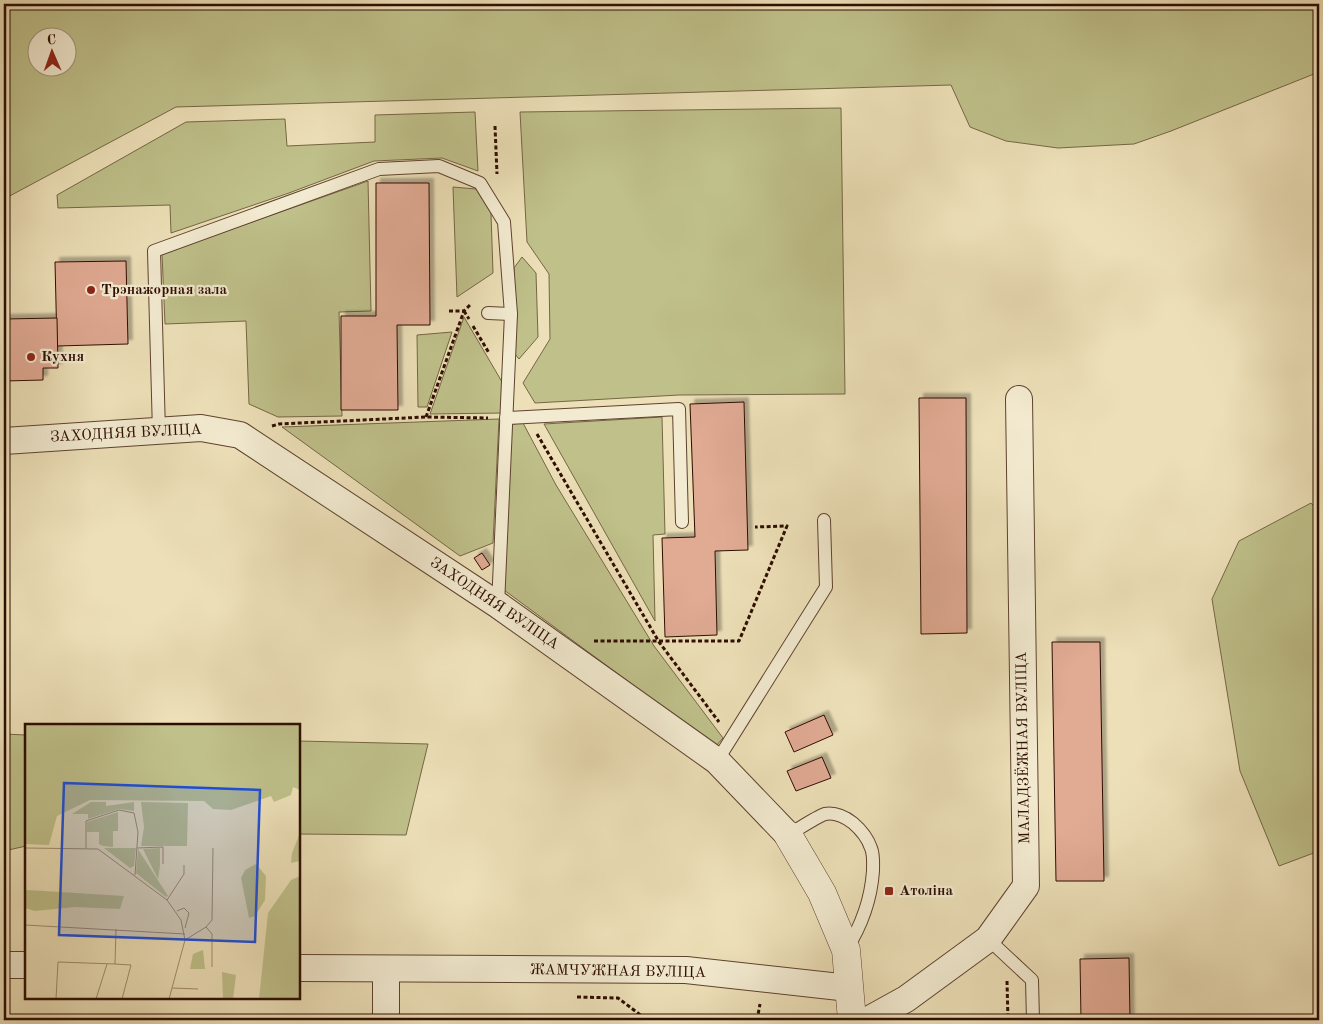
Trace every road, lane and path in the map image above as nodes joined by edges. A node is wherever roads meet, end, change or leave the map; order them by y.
1 (449, 311) dead end
2 (464, 311) junction
3 (488, 313) dead end
4 (511, 314) junction
5 (508, 385) junction
6 (1019, 399) dead end
7 (426, 416) junction
8 (526, 417) junction
9 (506, 418) junction
10 (159, 432) junction
11 (240, 435) junction
12 (4, 441) edge
13 (824, 520) dead end
14 (682, 522) dead end
15 (755, 527) dead end
16 (498, 605) junction
17 (659, 642) junction
18 (554, 645) junction
19 (731, 738) junction
20 (717, 761) junction
21 (788, 835) junction
22 (988, 939) junction
23 (846, 950) junction
24 (4, 965) edge
25 (25, 965) edge
26 (300, 968) edge
27 (386, 969) junction
28 (850, 988) junction
29 (386, 1020) edge
30 (852, 1020) edge
31 (868, 1020) edge
32 (1033, 1020) edge

1 - 2 path
2 - 5 path
2 - 7 path
3 - 4 lane
4 - 5 lane
4 - 10 lane
5 - 9 lane
6 - 22 street, МАЛАДЗЁЖНАЯ ВУЛІЦА
7 - 9 path
7 - 11 path
8 - 9 lane
8 - 14 lane
8 - 17 path
9 - 16 lane
10 - 11 street, ЗАХОДНЯЯ ВУЛІЦА
10 - 12 street, ЗАХОДНЯЯ ВУЛІЦА
11 - 16 street, ЗАХОДНЯЯ ВУЛІЦА
13 - 19 lane
15 - 17 path
16 - 18 street, ЗАХОДНЯЯ ВУЛІЦА
17 - 18 path
17 - 19 path
18 - 20 street, ЗАХОДНЯЯ ВУЛІЦА
19 - 20 lane
20 - 21 street, ЗАХОДНЯЯ ВУЛІЦА
21 - 23 street, ЗАХОДНЯЯ ВУЛІЦА
21 - 23 lane
22 - 31 street, МАЛАДЗЁЖНАЯ ВУЛІЦА
22 - 32 lane
23 - 28 street, ЗАХОДНЯЯ ВУЛІЦА
24 - 25 street
26 - 27 street, ЖАМЧУЖНАЯ ВУЛІЦА
27 - 28 street, ЖАМЧУЖНАЯ ВУЛІЦА
27 - 29 street
28 - 30 street, ЗАХОДНЯЯ ВУЛІЦА

